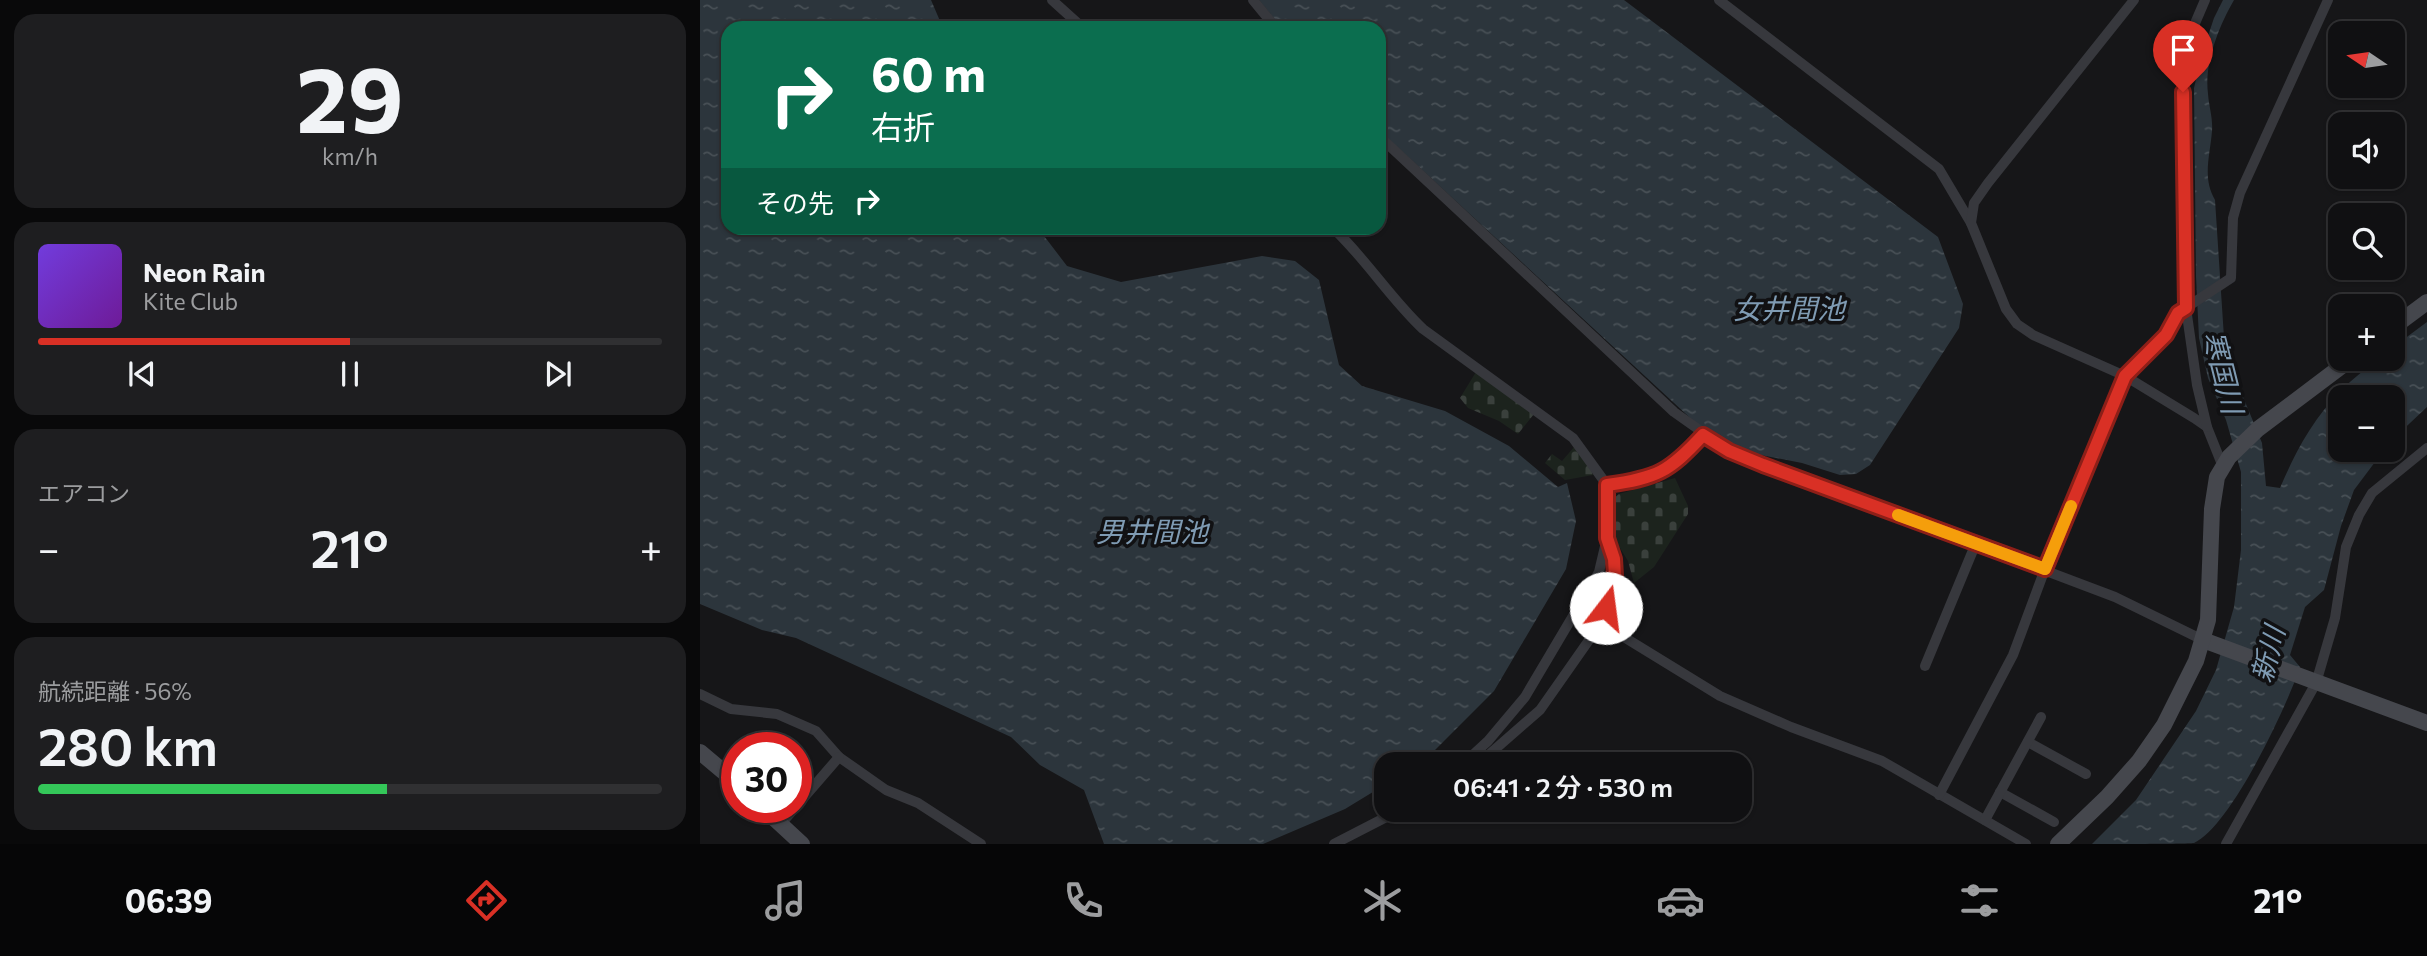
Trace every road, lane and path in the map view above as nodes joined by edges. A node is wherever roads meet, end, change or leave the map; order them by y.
1 (1052, 0) edge
2 (1253, 0) edge
3 (1719, 0) edge
4 (2134, 0) edge
5 (2205, 0) edge
6 (2328, 0) edge
7 (1075, 21) edge
8 (1270, 21) edge
9 (1386, 143) edge
10 (1971, 223) junction
11 (1340, 235) edge
12 (2427, 302) edge
13 (2190, 305) junction
14 (2405, 318) edge
15 (2335, 371) edge
16 (2125, 376) junction
17 (2207, 427) junction
18 (1703, 435) junction
19 (2427, 448) edge
20 (2226, 462) junction
21 (1607, 485) junction
22 (1607, 538) junction
23 (1976, 544) junction
24 (2045, 569) junction
25 (1601, 623) junction
26 (2207, 642) junction
27 (1925, 666) dead end
28 (2311, 682) junction
29 (700, 694) edge
30 (2040, 718) dead end
31 (2427, 723) edge
32 (2028, 741) junction
33 (700, 752) edge
34 (1476, 752) edge
35 (1493, 752) edge
36 (839, 757) junction
37 (721, 770) edge
38 (2086, 774) dead end
39 (2000, 792) junction
40 (1939, 794) junction
41 (1985, 820) junction
42 (1377, 822) edge
43 (2054, 822) dead end
44 (781, 824) joint
45 (802, 844) edge
46 (981, 844) edge
47 (1334, 844) edge
48 (2026, 844) edge
49 (2058, 844) edge
50 (2226, 844) edge

1 - 7 street
2 - 8 street
3 - 10 street
4 - 10 street
5 - 13 street
6 - 13 street
9 - 18 street
10 - 16 street
11 - 21 street
12 - 14 street
13 - 16 street
13 - 17 street
15 - 20 street
16 - 17 street
16 - 24 street
17 - 20 street
18 - 21 street
18 - 23 street
19 - 28 street
20 - 26 street
21 - 22 street
22 - 25 street
22 - 34 street
23 - 24 street
23 - 27 street
24 - 26 street
24 - 40 street
25 - 35 street
25 - 40 street
26 - 28 street
26 - 49 street
28 - 31 street
28 - 50 street
29 - 36 street
30 - 32 street
32 - 38 street
32 - 39 street
33 - 37 street
36 - 44 street
36 - 46 street
39 - 41 street
39 - 43 street
40 - 41 street
41 - 48 street
42 - 47 street
44 - 45 street

